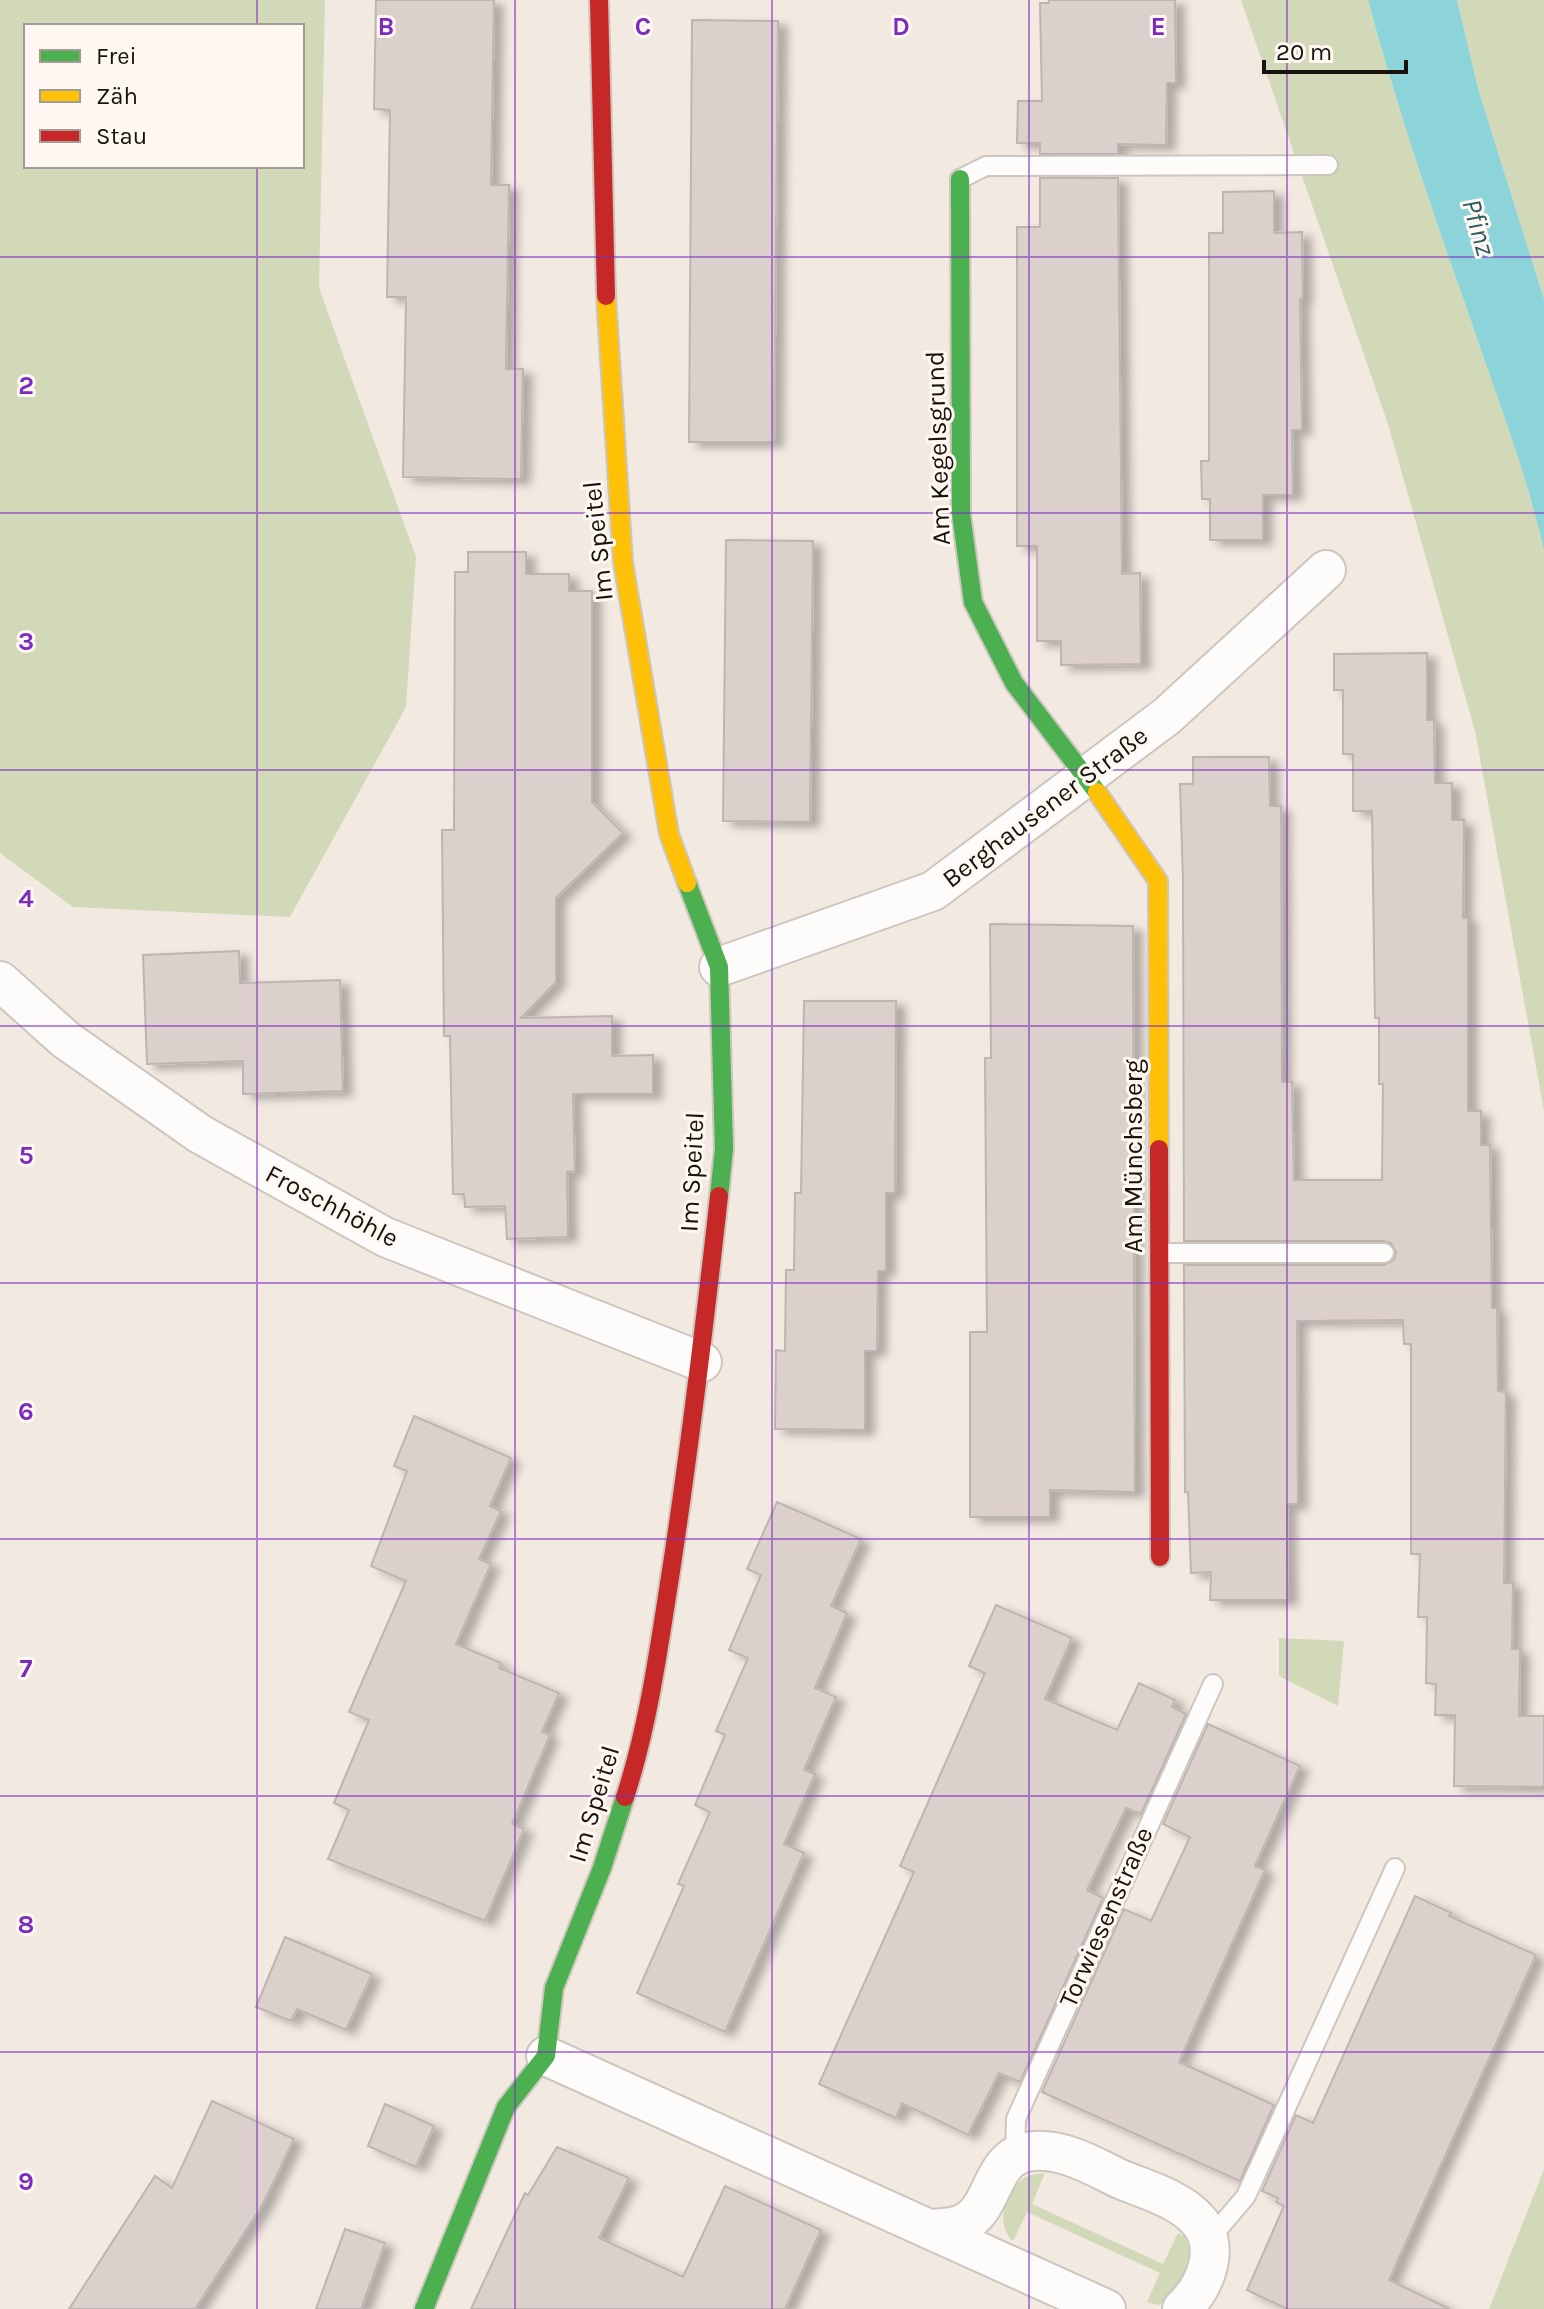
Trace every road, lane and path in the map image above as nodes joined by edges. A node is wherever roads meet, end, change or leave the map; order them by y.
1 (599, 0) edge
2 (1328, 165) dead end
3 (960, 179) joint
4 (1326, 570) dead end
5 (1086, 776) junction
6 (719, 967) junction
7 (0, 981) edge
8 (1160, 1253) junction
9 (1384, 1253) dead end
10 (702, 1362) junction
11 (1160, 1557) dead end
12 (1213, 1684) dead end
13 (1395, 1868) dead end
14 (546, 2056) junction
15 (1015, 2155) junction
16 (932, 2229) junction
17 (1208, 2241) junction
18 (424, 2309) edge
19 (1106, 2309) edge
20 (1182, 2309) edge

1 - 6 street, Im Speitel
2 - 3 lane
3 - 5 street, Am Kegelsgrund
4 - 5 street, Berghausener Straße
5 - 6 street, Berghausener Straße
5 - 8 street, Am Münchsberg
6 - 10 street, Im Speitel
7 - 10 street, Froschhöhle
8 - 9 lane
8 - 11 street, Am Münchsberg
10 - 14 street, Im Speitel
12 - 15 lane, Torwiesenstraße
13 - 17 lane
14 - 16 street
14 - 18 street
15 - 16 street
15 - 17 street
16 - 19 street
17 - 20 street

